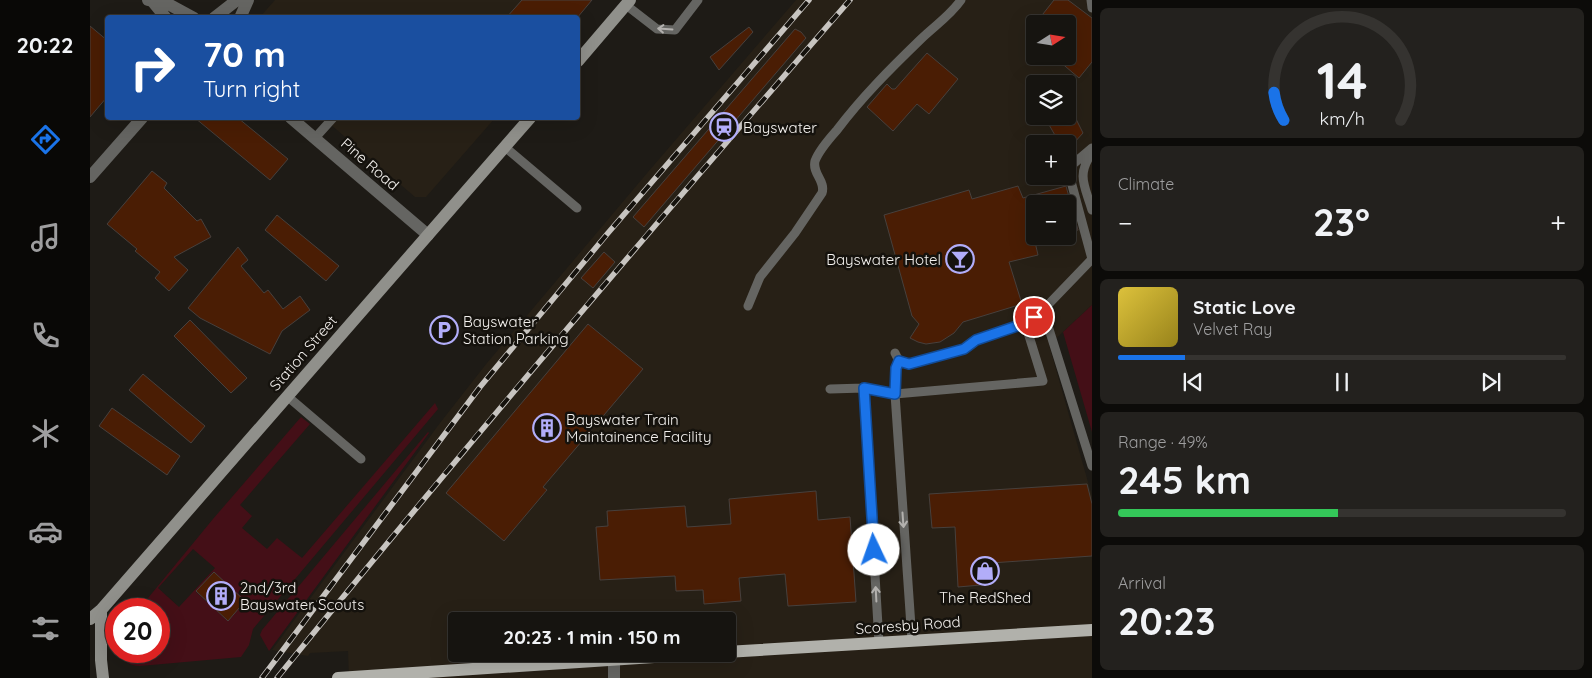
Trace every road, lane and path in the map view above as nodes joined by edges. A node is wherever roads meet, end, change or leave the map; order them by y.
1 (237, 0) edge
2 (248, 0) edge
3 (698, 0) edge
4 (961, 0) edge
5 (1091, 0) edge
6 (150, 1) edge
7 (628, 2) edge
8 (1092, 8) edge
9 (163, 15) edge
10 (188, 15) edge
11 (218, 15) edge
12 (241, 15) edge
13 (580, 59) edge
14 (140, 120) edge
15 (293, 120) edge
16 (331, 120) edge
17 (528, 120) edge
18 (315, 138) junction
19 (504, 147) junction
20 (1092, 148) edge
21 (1092, 152) edge
22 (90, 177) edge
23 (577, 208) dead end
24 (1092, 210) edge
25 (428, 235) junction
26 (1092, 259) edge
27 (748, 306) dead end
28 (1043, 310) junction
29 (1025, 323) junction
30 (864, 388) junction
31 (830, 389) dead end
32 (895, 394) junction
33 (287, 396) junction
34 (360, 459) dead end
35 (1092, 466) edge
36 (101, 610) junction
37 (90, 619) edge
38 (1092, 630) edge
39 (912, 640) junction
40 (879, 643) junction
41 (736, 651) edge
42 (570, 662) edge
43 (614, 662) edge
44 (103, 678) edge
45 (338, 678) edge
46 (614, 678) edge

1 - 11 street
2 - 12 street
3 -> 7 lane
4 - 27 lane
5 - 8 lane
6 - 9 street
6 - 10 street
7 - 13 main road
14 - 22 street
15 - 18 street, Pine Road
16 - 18 lane
17 - 19 main road, Station Street
18 - 25 street, Pine Road
19 - 23 lane
19 - 25 main road, Station Street
20 - 26 lane
21 - 24 lane
25 - 33 main road, Station Street
26 - 28 lane
28 - 29 lane
28 - 35 lane
29 - 32 lane
29 - 32 lane
30 - 31 lane
30 - 32 lane
40 -> 30 lane
32 -> 39 lane
33 - 34 lane
33 - 36 main road, Station Street
36 - 37 main road, Station Street
36 - 44 main road
38 - 39 main road, Scoresby Road
39 - 40 main road, Scoresby Road
40 - 41 main road, Scoresby Road
42 - 45 main road
43 - 46 street

